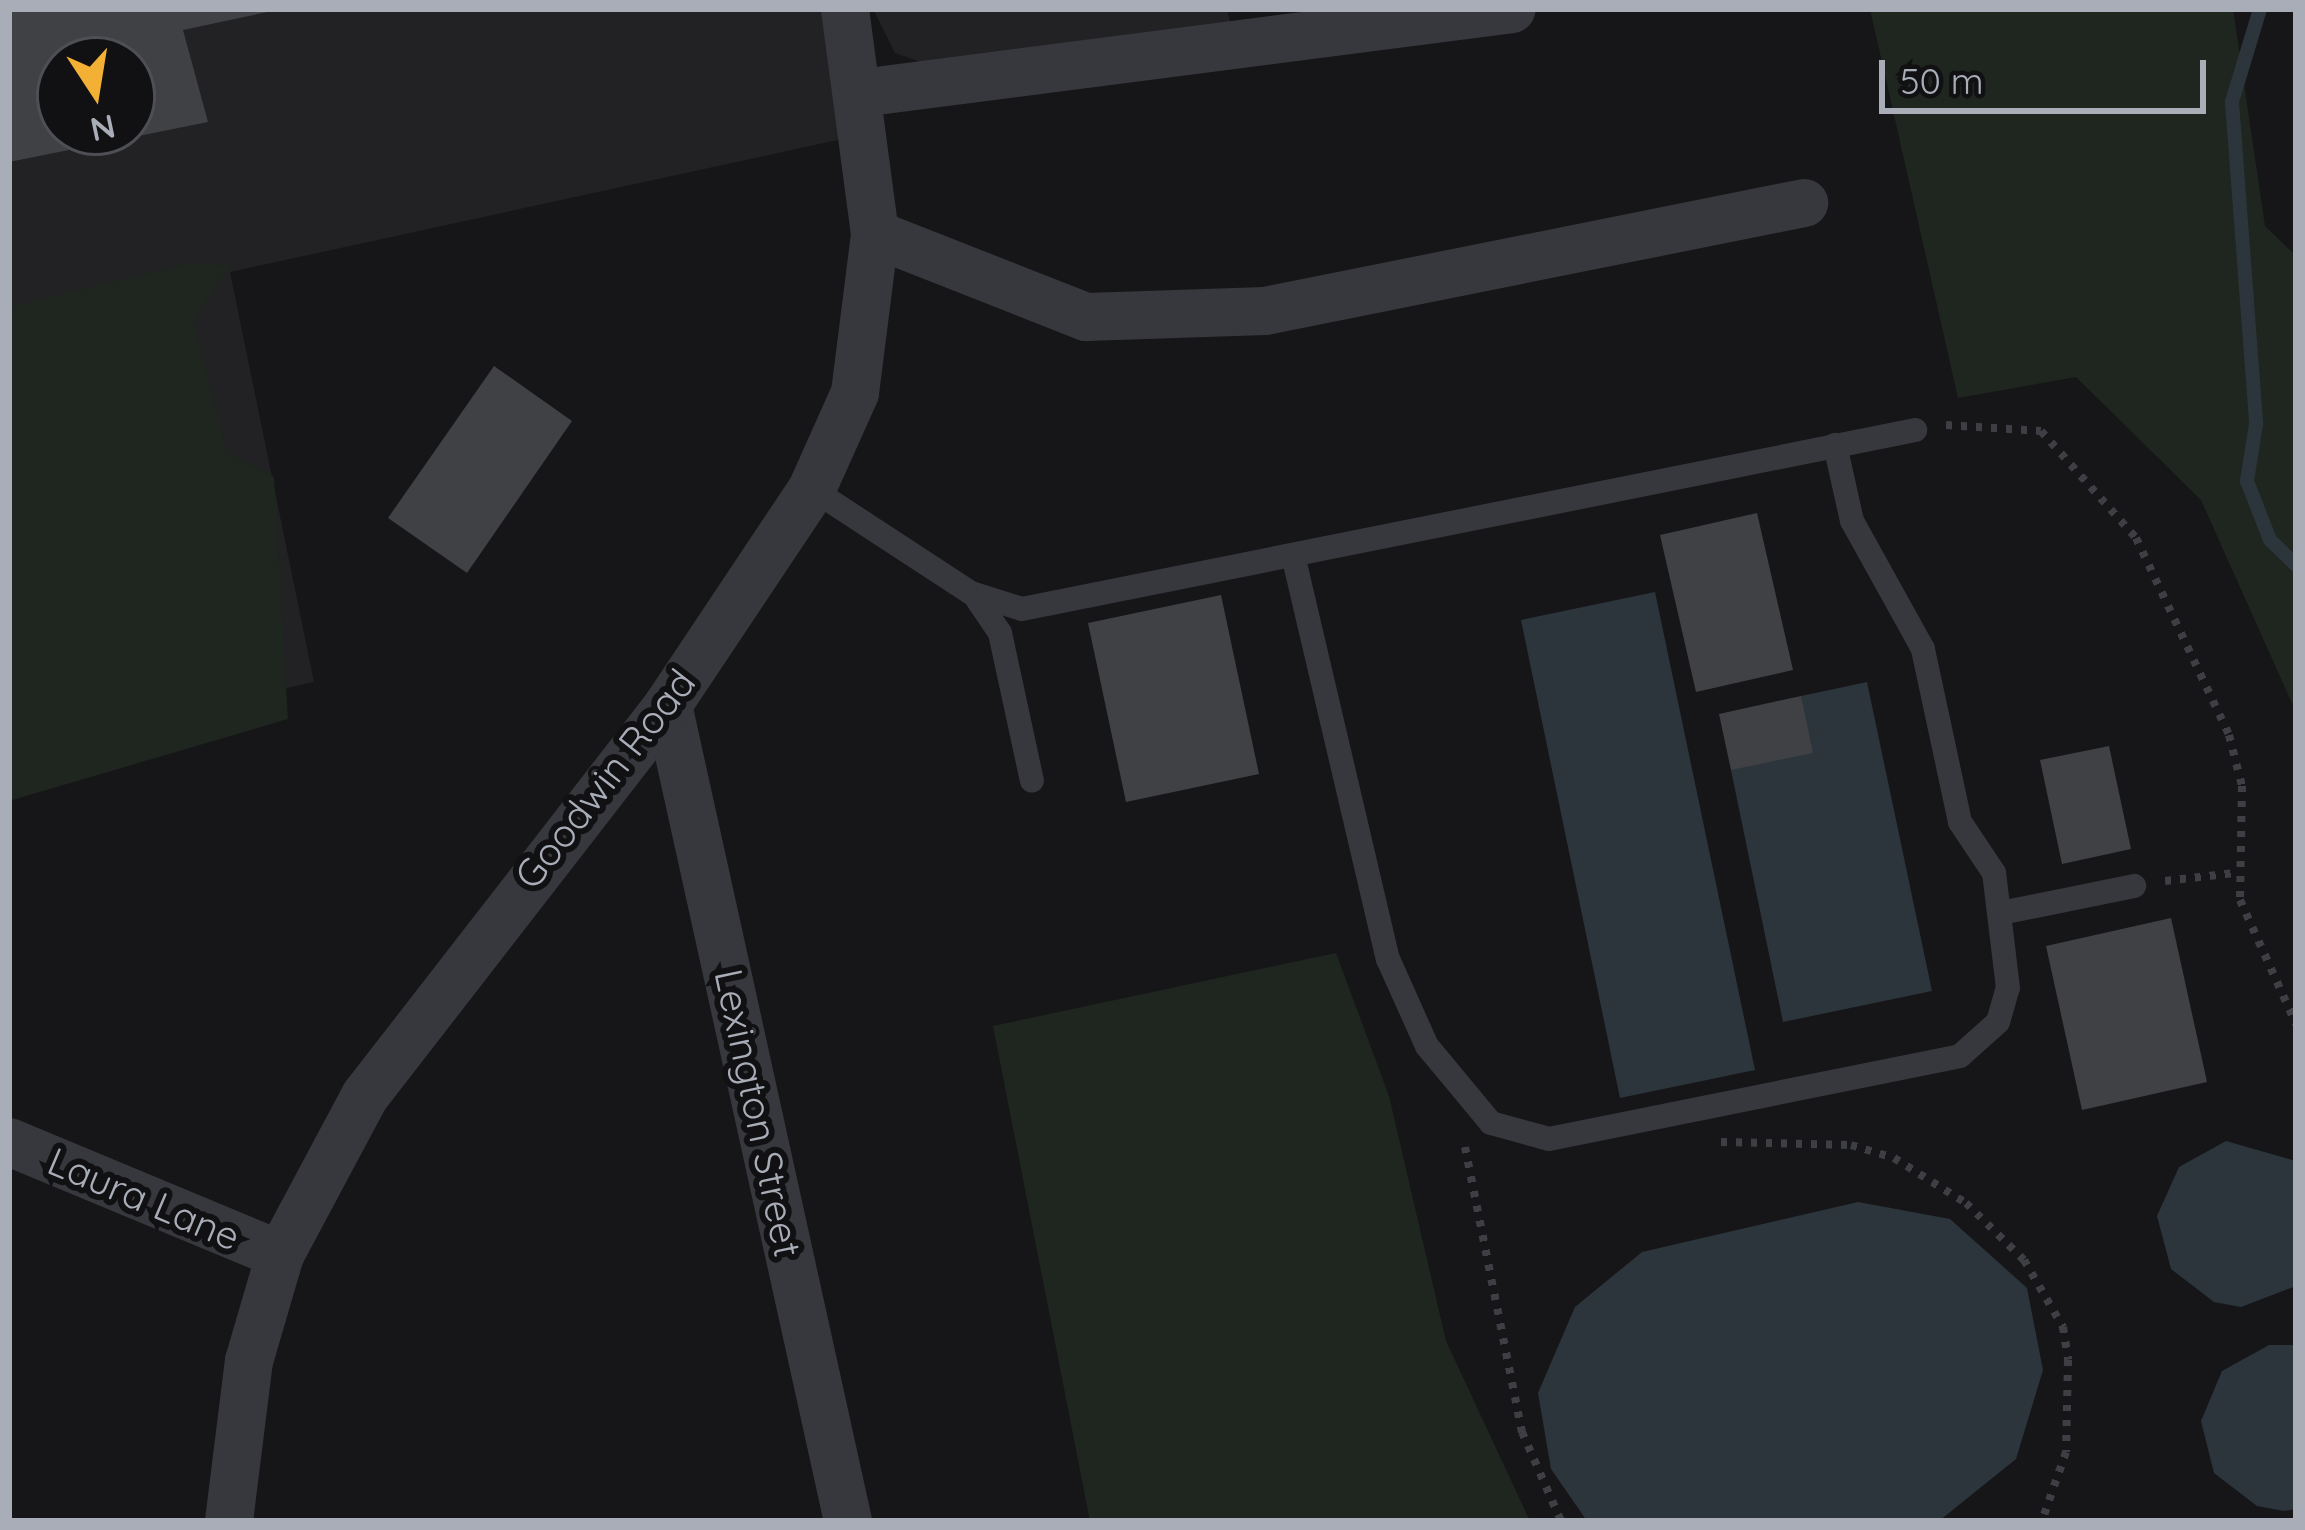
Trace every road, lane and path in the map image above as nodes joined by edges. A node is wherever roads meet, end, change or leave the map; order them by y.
1 (845, 9) edge
2 (1489, 12) edge
3 (861, 93) junction
4 (1804, 203) dead end
5 (875, 234) junction
6 (1915, 430) joint
7 (1835, 445) junction
8 (812, 488) junction
9 (1293, 555) junction
10 (971, 593) junction
11 (668, 705) junction
12 (1032, 781) dead end
13 (2235, 873) junction
14 (2134, 886) joint
15 (2002, 913) junction
16 (2296, 1024) edge
17 (1454, 1087) junction
18 (9, 1142) edge
19 (1701, 1142) dead end
20 (280, 1256) junction
21 (229, 1521) edge
22 (848, 1521) edge
23 (1561, 1521) edge
24 (2042, 1521) edge

1 - 3 street, Goodwin Road
2 - 3 street
3 - 5 street, Goodwin Road
4 - 5 street
5 - 8 street, Goodwin Road
6 - 7 lane
6 - 13 path
7 - 9 lane
7 - 15 lane
8 - 10 lane
8 - 11 street, Goodwin Road
9 - 10 lane
9 - 17 lane
10 - 12 lane
11 - 20 street, Goodwin Road
11 - 22 street, Lexington Street
13 - 14 path
13 - 16 path
14 - 15 lane
15 - 17 lane
17 - 23 path
18 - 20 street, Laura Lane
19 - 24 path
20 - 21 street, Goodwin Road

